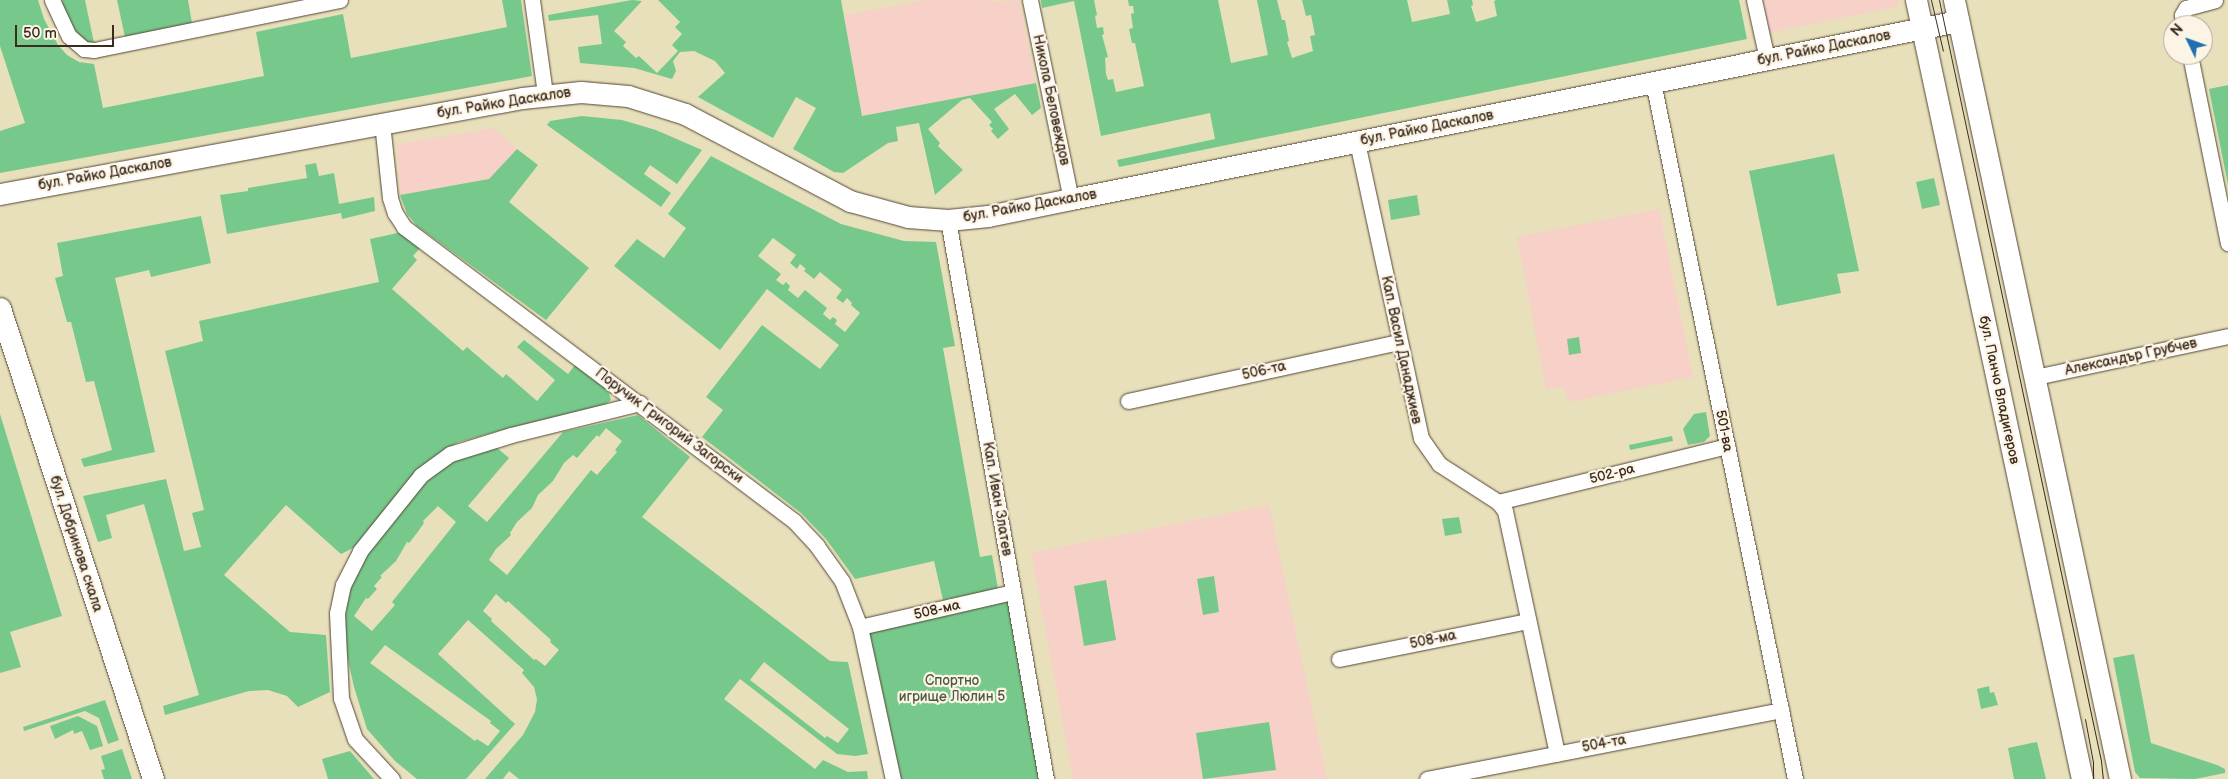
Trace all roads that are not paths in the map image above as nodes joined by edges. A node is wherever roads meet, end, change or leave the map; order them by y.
1 (52, 0) edge
2 (340, 0) edge
3 (532, 0) edge
4 (1030, 0) edge
5 (1754, 0) edge
6 (1916, 0) edge
7 (2215, 0) edge
8 (1956, 10) edge
9 (2185, 15) edge
10 (1922, 28) junction
11 (1767, 60) junction
12 (2192, 65) edge
13 (1653, 82) junction
14 (545, 94) junction
15 (382, 124) junction
16 (1357, 142) junction
17 (0, 194) edge
18 (1072, 200) junction
19 (948, 220) junction
20 (2228, 243) edge
21 (2, 321) edge
22 (2228, 336) edge
23 (1399, 342) junction
24 (2035, 377) junction
25 (1128, 402) dead end
26 (640, 403) junction
27 (1727, 446) junction
28 (1498, 502) junction
29 (1013, 592) junction
30 (1528, 621) junction
31 (860, 627) junction
32 (1339, 659) dead end
33 (1780, 710) junction
34 (1557, 754) junction
35 (153, 779) edge
36 (392, 779) edge
37 (893, 779) edge
38 (1046, 779) edge
39 (1427, 779) edge
40 (1795, 779) edge
41 (2082, 779) edge
42 (2120, 779) edge

1 - 2 street
3 - 14 street
4 - 18 street, Никола Беловеждов
5 - 11 street
6 - 10 main road, бул. Панчо Владигеров
7 - 9 street
8 - 10 main road, бул. Райко Даскалов
8 - 24 main road
10 - 11 main road, бул. Райко Даскалов
10 - 41 main road, бул. Панчо Владигеров
11 - 13 main road, бул. Райко Даскалов
12 - 20 street
13 - 16 main road, бул. Райко Даскалов
13 - 27 street, 501-ва
14 - 15 main road, бул. Райко Даскалов
14 - 19 main road, бул. Райко Даскалов
15 - 17 main road, бул. Райко Даскалов
15 - 26 street, Поручик Григорий Загорски
16 - 18 main road, бул. Райко Даскалов
16 - 23 street, Кап. Васил Данаджиев
18 - 19 main road, бул. Райко Даскалов
19 - 29 street, Кап. Иван Златев
21 - 35 main road, бул. Добринова скала
22 - 24 street, Александър Грубчев
23 - 25 street, 506-та
23 - 28 street, Кап. Васил Данаджиев
24 - 42 main road
26 - 31 street, Поручик Григорий Загорски
26 - 36 street
27 - 28 street, 502-ра
27 - 33 street, 501-ва
28 - 30 street
29 - 31 street, 508-ма
29 - 38 street, Кап. Иван Златев
30 - 32 street, 508-ма
30 - 34 street
31 - 37 street, Поручик Григорий Загорски
33 - 34 street, 504-та
33 - 40 street, 501-ва
34 - 39 street, 504-та

